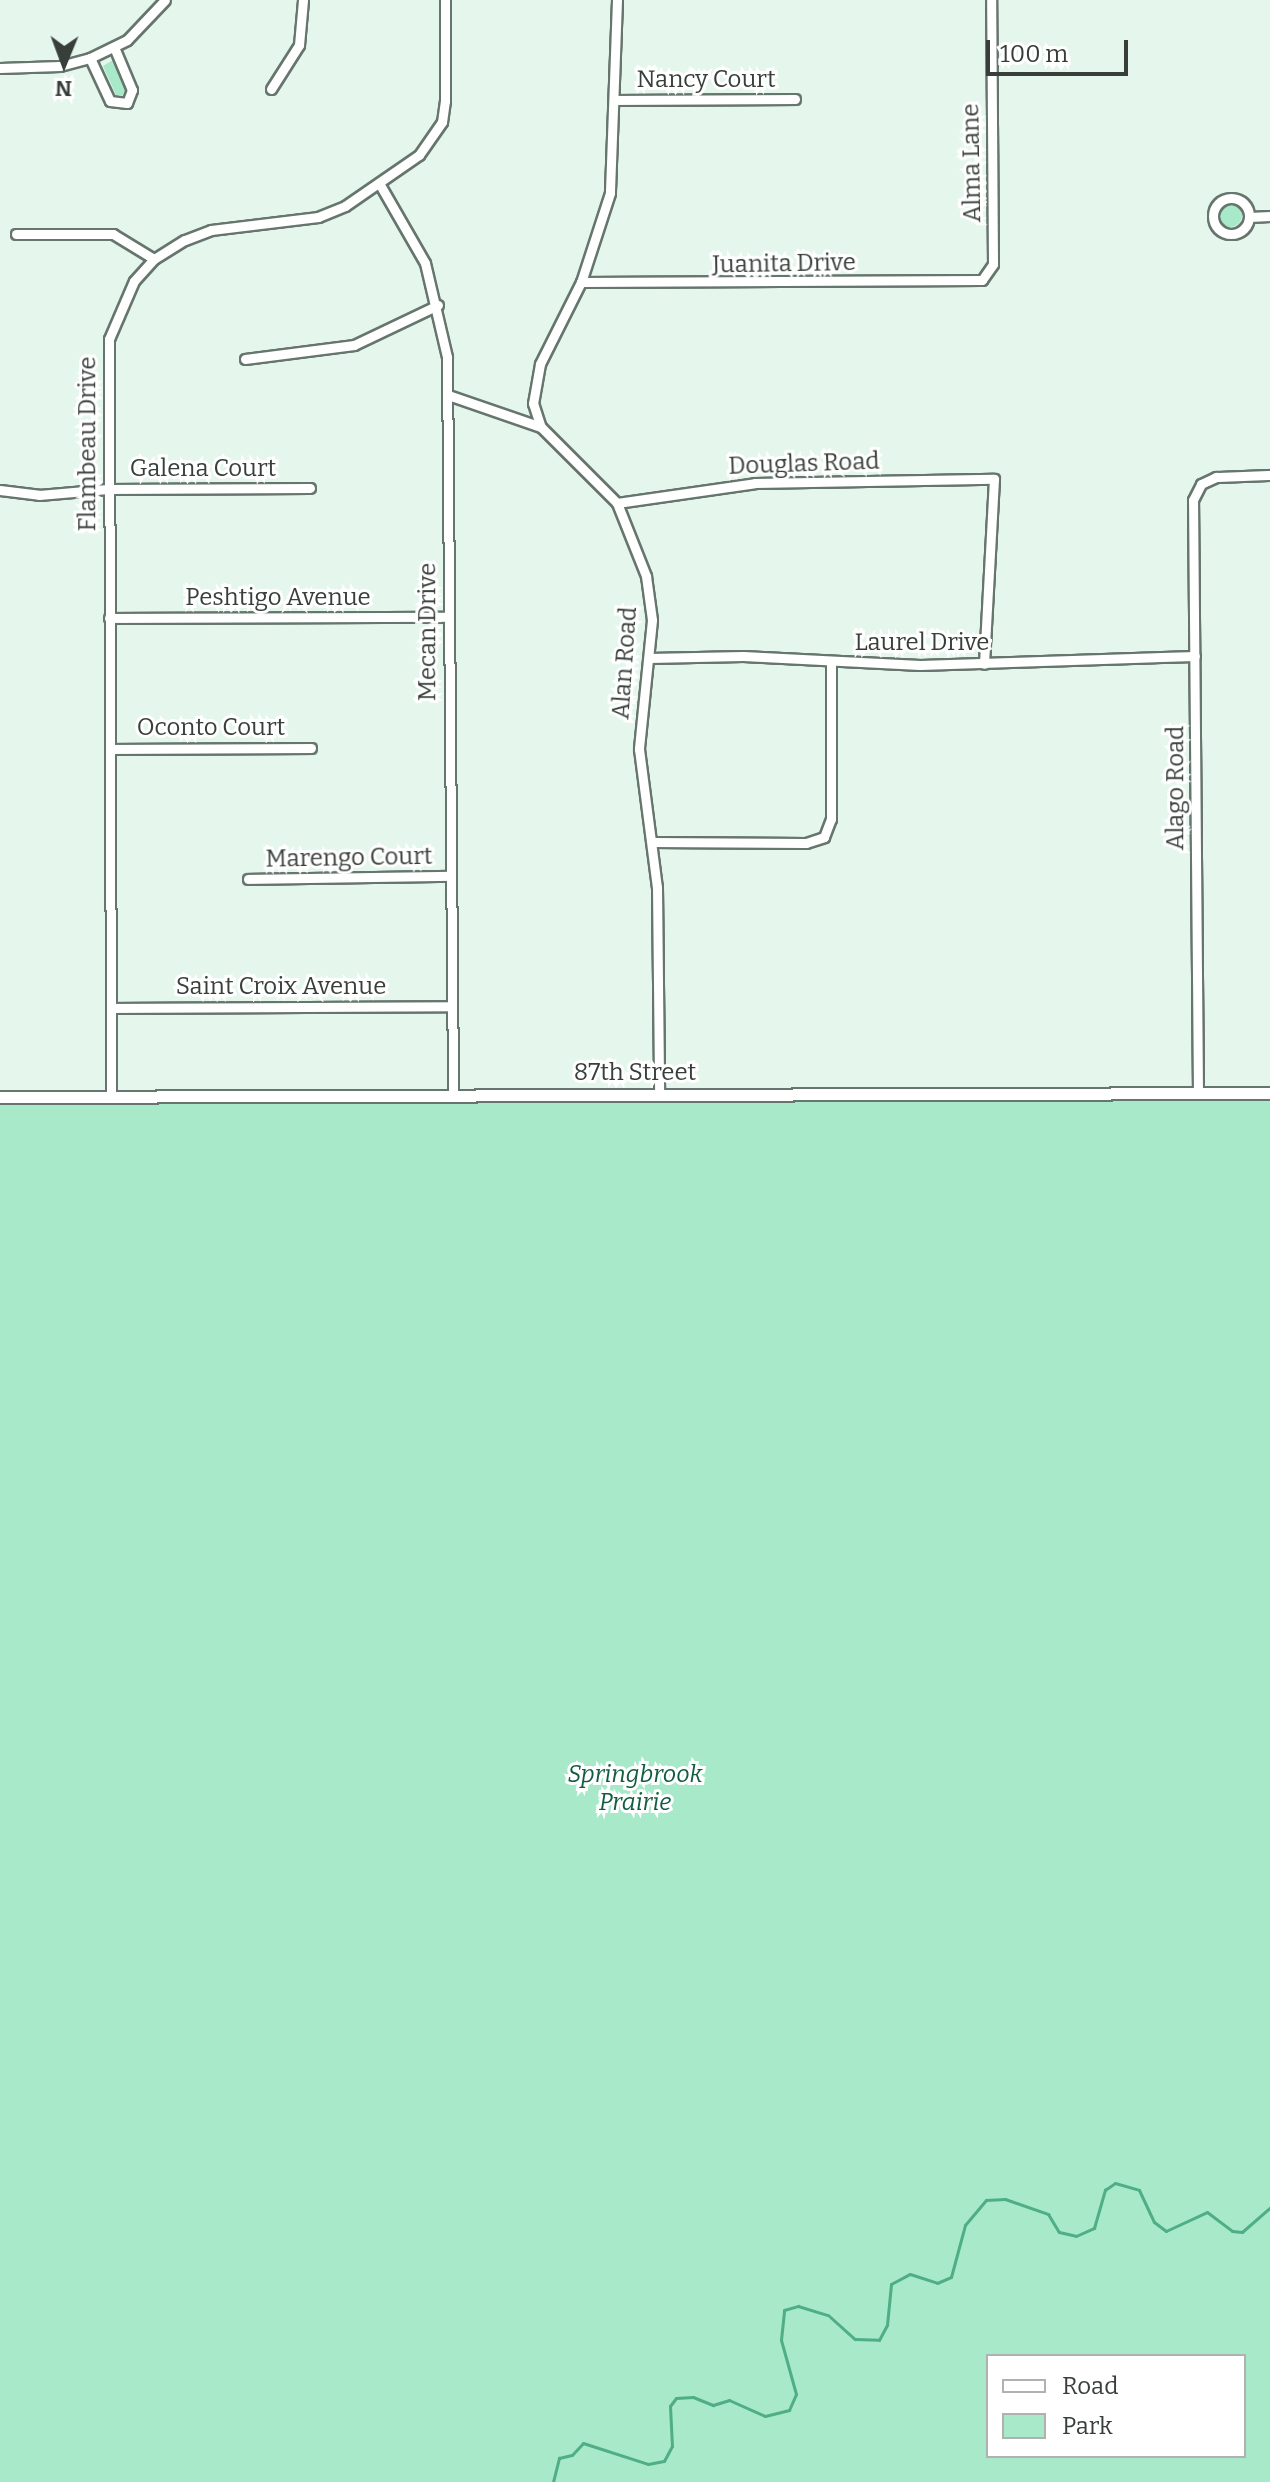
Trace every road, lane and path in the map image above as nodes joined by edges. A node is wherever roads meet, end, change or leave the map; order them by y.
1 (165, 0) edge
2 (303, 0) edge
3 (445, 0) edge
4 (617, 0) edge
5 (991, 0) edge
6 (114, 47) junction
7 (90, 58) junction
8 (0, 68) edge
9 (271, 89) dead end
10 (795, 99) dead end
11 (617, 100) junction
12 (379, 183) junction
13 (1270, 216) edge
14 (1249, 217) dead end
15 (16, 234) dead end
16 (154, 259) junction
17 (986, 277) joint
18 (581, 282) junction
19 (438, 305) junction
20 (245, 359) dead end
21 (448, 395) junction
22 (541, 427) junction
23 (1270, 475) edge
24 (310, 488) dead end
25 (108, 489) junction
26 (0, 490) edge
27 (617, 503) junction
28 (448, 617) junction
29 (109, 618) junction
30 (1195, 656) junction
31 (649, 658) junction
32 (831, 663) junction
33 (984, 664) junction
34 (311, 748) dead end
35 (110, 749) junction
36 (652, 842) junction
37 (450, 876) junction
38 (248, 879) dead end
39 (451, 1006) junction
40 (111, 1008) junction
41 (1198, 1093) junction
42 (1270, 1093) edge
43 (659, 1095) junction
44 (111, 1096) junction
45 (453, 1096) junction
46 (0, 1097) edge

1 - 6 street
2 - 9 street
3 - 12 street, Flambeau Drive
4 - 11 street
5 - 17 street, Alma Lane
6 - 7 street
6 - 7 street
7 - 8 street
10 - 11 street, Nancy Court
11 - 18 street
12 - 16 street, Flambeau Drive
12 - 19 street, Mecan Drive
13 - 14 street
15 - 16 street
16 - 25 street, Flambeau Drive
17 - 18 street, Juanita Drive
18 - 22 street
19 - 20 street
19 - 21 street, Mecan Drive
21 - 22 street
21 - 28 street, Mecan Drive
22 - 27 street, Alan Road
23 - 30 street, Alago Road
24 - 25 street, Galena Court
25 - 26 street, Galena Court
25 - 29 street, Flambeau Drive
27 - 31 street, Alan Road
27 - 33 street, Douglas Road
28 - 29 street, Peshtigo Avenue
28 - 37 street, Mecan Drive
29 - 35 street, Flambeau Drive
30 - 33 street, Laurel Drive
30 - 41 street, Alago Road
31 - 32 street, Laurel Drive
31 - 36 street, Alan Road
32 - 33 street, Laurel Drive
32 - 36 street
34 - 35 street, Oconto Court
35 - 40 street, Flambeau Drive
36 - 43 street, Alan Road
37 - 38 street, Marengo Court
37 - 39 street, Mecan Drive
39 - 40 street, Saint Croix Avenue
39 - 45 street, Mecan Drive
40 - 44 street, Flambeau Drive
41 - 42 street, 87th Street
41 - 43 street, 87th Street
43 - 45 street, 87th Street
44 - 45 street, 87th Street
44 - 46 street, 87th Street

